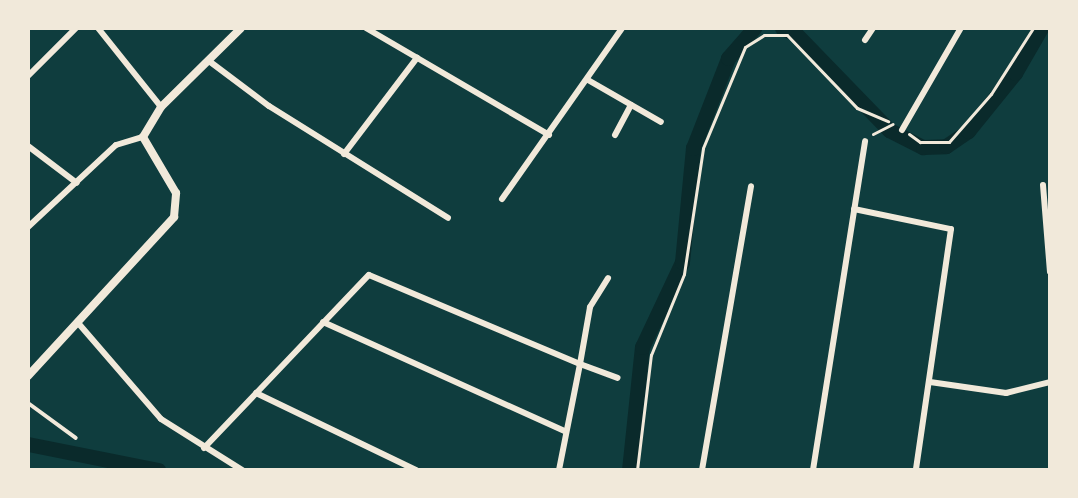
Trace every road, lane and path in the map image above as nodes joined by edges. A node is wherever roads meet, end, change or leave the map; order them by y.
1 (76, 28) edge
2 (98, 28) edge
3 (241, 28) edge
4 (366, 28) edge
5 (622, 28) edge
6 (873, 28) edge
7 (960, 28) edge
8 (1033, 28) edge
9 (865, 40) dead end
10 (417, 58) junction
11 (209, 60) junction
12 (28, 76) edge
13 (588, 80) junction
14 (632, 105) junction
15 (161, 107) junction
16 (888, 121) dead end
17 (661, 122) dead end
18 (902, 130) joint
19 (549, 135) junction
20 (615, 135) dead end
21 (143, 137) junction
22 (865, 141) dead end
23 (28, 146) edge
24 (344, 154) junction
25 (77, 183) junction
26 (1043, 185) dead end
27 (751, 186) dead end
28 (502, 199) dead end
29 (854, 209) junction
30 (448, 218) dead end
31 (28, 227) edge
32 (1050, 272) edge
33 (608, 278) dead end
34 (323, 322) junction
35 (79, 324) junction
36 (579, 364) junction
37 (28, 376) edge
38 (618, 378) dead end
39 (930, 382) junction
40 (1050, 382) edge
41 (256, 393) junction
42 (28, 403) edge
43 (564, 432) junction
44 (76, 438) dead end
45 (204, 448) junction
46 (242, 470) edge
47 (416, 470) edge
48 (559, 470) edge
49 (637, 470) edge
50 (702, 470) edge
51 (813, 470) edge
52 (916, 470) edge

1 - 12 street
2 - 15 street
3 - 11 street
4 - 10 street
5 - 13 street
6 - 9 street
7 - 18 street
8 - 18 path
10 - 19 street
10 - 24 street
11 - 15 street
11 - 24 street
13 - 14 street
13 - 19 street
14 - 17 street
14 - 20 street
15 - 21 street
16 - 49 path
19 - 28 street
21 - 25 street
21 - 35 street
22 - 29 street
23 - 25 street
24 - 30 street
25 - 31 street
26 - 32 street
27 - 50 street
29 - 39 street
29 - 51 street
33 - 36 street
34 - 36 street
34 - 41 street
34 - 43 street
35 - 37 street
35 - 45 street
36 - 38 street
36 - 43 street
39 - 40 street
39 - 52 street
41 - 45 street
41 - 47 street
42 - 44 lane
43 - 48 street
45 - 46 street

